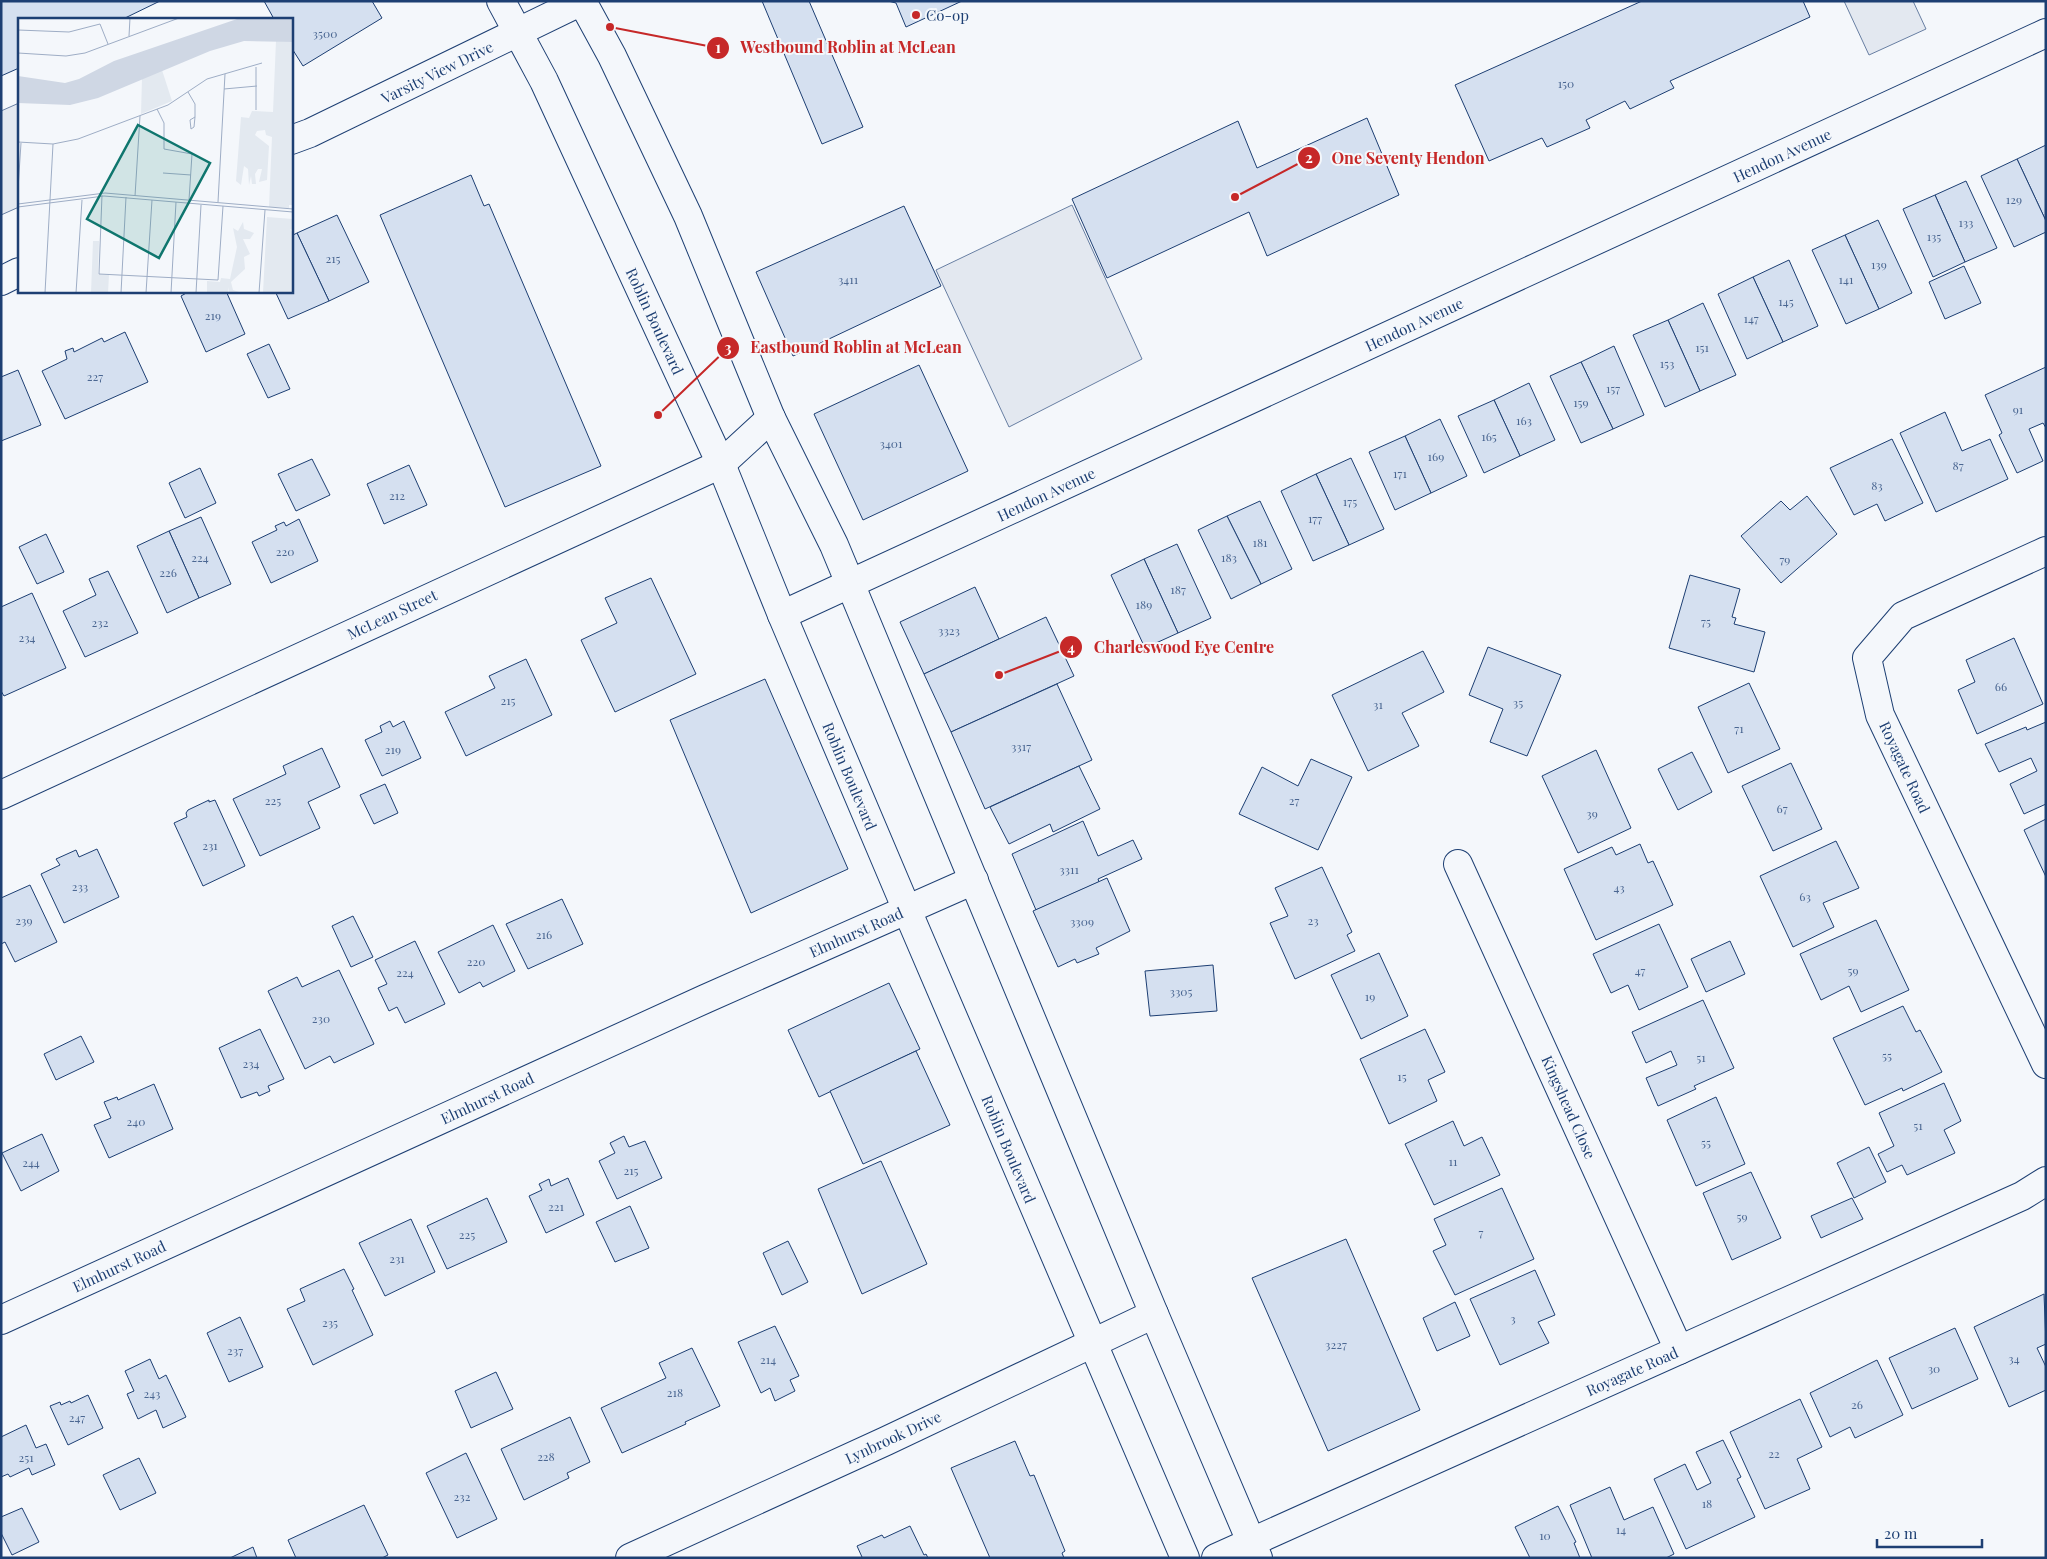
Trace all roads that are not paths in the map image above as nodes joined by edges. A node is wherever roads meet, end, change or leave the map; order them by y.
1 (501, 1) edge
2 (582, 1) edge
3 (517, 33) junction
4 (2046, 33) edge
5 (292, 140) edge
6 (18, 272) edge
7 (1, 281) edge
8 (771, 418) junction
9 (721, 464) junction
10 (2046, 550) edge
11 (851, 584) junction
12 (782, 615) junction
13 (1, 795) edge
14 (1458, 864) dead end
15 (974, 880) junction
16 (906, 910) junction
17 (2046, 1064) edge
18 (2046, 1181) edge
19 (1154, 1314) junction
20 (1, 1320) edge
21 (1092, 1343) junction
22 (1679, 1350) junction
23 (1255, 1550) edge
24 (630, 1558) edge
25 (1185, 1558) edge
26 (1216, 1558) edge

1 - 3 street, Roblin Boulevard
2 - 3 street, Varsity View Drive
2 - 8 street
3 - 5 street, Varsity View Drive
3 - 9 street, Roblin Boulevard
4 - 11 street, Hendon Avenue
6 - 7 street
8 - 9 street, McLean Street
8 - 11 street
9 - 12 street, Roblin Boulevard
9 - 13 street, McLean Street
10 - 17 street, Royagate Road
11 - 12 street, Hendon Avenue
11 - 15 street
12 - 16 street, Roblin Boulevard
14 - 22 street, Kingshead Close
15 - 16 street, Elmhurst Road
15 - 19 street
16 - 20 street, Elmhurst Road
16 - 21 street, Roblin Boulevard
18 - 22 street, Royagate Road
19 - 21 street, Lynbrook Drive
19 - 23 street
21 - 24 street, Lynbrook Drive
21 - 25 street, Roblin Boulevard
22 - 23 street, Royagate Road
23 - 26 street, Royagate Road

